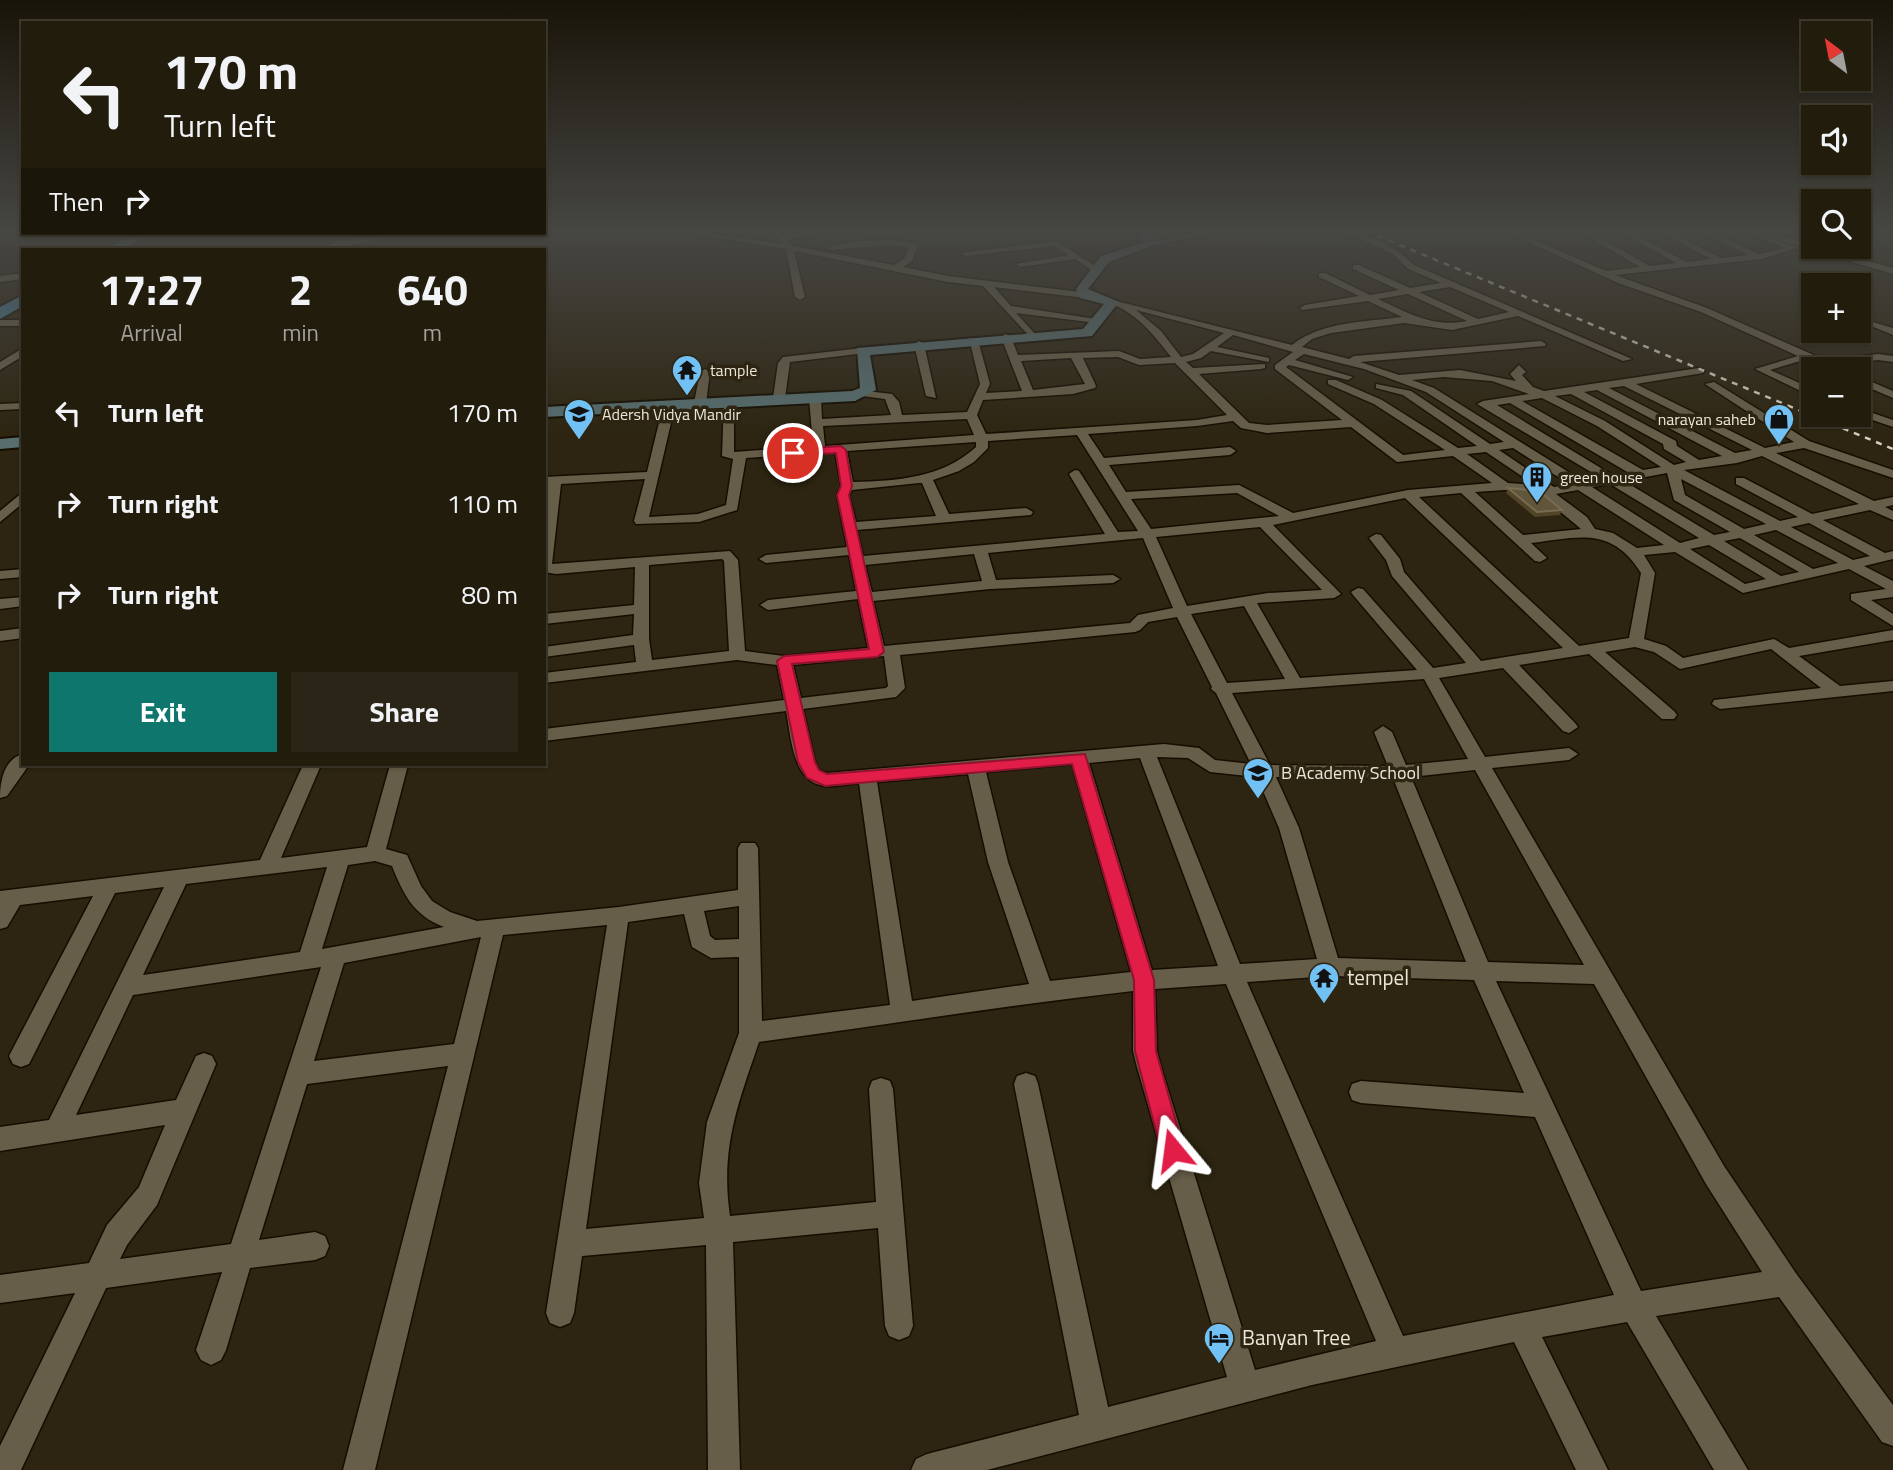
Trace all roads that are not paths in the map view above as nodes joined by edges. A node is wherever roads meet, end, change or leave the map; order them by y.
1 (21, 300) edge
2 (1002, 300) edge
3 (1105, 300) edge
4 (1359, 300) edge
5 (1372, 300) edge
6 (1427, 300) edge
7 (1488, 300) edge
8 (1676, 300) edge
9 (1116, 302) junction
10 (21, 308) edge
11 (1305, 308) dead end
12 (1011, 309) junction
13 (1519, 313) junction
14 (0, 314) edge
15 (1097, 320) junction
16 (1475, 321) junction
17 (0, 322) edge
18 (1420, 322) junction
19 (21, 323) edge
20 (1872, 323) dead end
21 (1893, 332) edge
22 (1230, 333) junction
23 (1032, 336) junction
24 (1006, 337) junction
25 (973, 340) junction
26 (919, 344) junction
27 (1541, 344) dead end
28 (1210, 348) junction
29 (0, 350) edge
30 (21, 350) edge
31 (1297, 350) junction
32 (21, 351) edge
33 (862, 351) junction
34 (1073, 355) junction
35 (1808, 356) joint
36 (1804, 357) edge
37 (1015, 358) junction
38 (1801, 358) edge
39 (1871, 358) edge
40 (1627, 359) dead end
41 (1893, 359) edge
42 (1340, 360) junction
43 (1178, 361) junction
44 (1286, 361) junction
45 (0, 367) edge
46 (1368, 367) junction
47 (1519, 368) dead end
48 (1699, 371) dead end
49 (705, 372) dead end
50 (1188, 372) junction
51 (1348, 377) junction
52 (1396, 378) junction
53 (1332, 382) junction
54 (1629, 384) junction
55 (1710, 384) dead end
56 (1871, 385) edge
57 (1380, 386) dead end
58 (1304, 387) junction
59 (1528, 388) junction
60 (1601, 388) junction
61 (1801, 388) edge
62 (1574, 391) junction
63 (866, 394) junction
64 (1029, 394) junction
65 (1893, 395) edge
66 (932, 396) dead end
67 (1546, 396) junction
68 (21, 397) edge
69 (815, 397) junction
70 (980, 397) junction
71 (779, 398) junction
72 (1511, 400) junction
73 (729, 401) junction
74 (700, 403) junction
75 (1487, 404) junction
76 (669, 406) junction
77 (5, 407) edge
78 (1459, 408) junction
79 (546, 412) edge
80 (971, 415) junction
81 (1235, 416) junction
82 (1871, 416) edge
83 (897, 418) junction
84 (818, 423) junction
85 (1351, 423) junction
86 (1893, 424) edge
87 (1080, 430) junction
88 (982, 439) junction
89 (1518, 444) junction
90 (1805, 444) junction
91 (1488, 449) junction
92 (841, 450) junction
93 (1230, 451) dead end
94 (819, 452) junction
95 (1763, 452) junction
96 (1455, 453) junction
97 (740, 456) junction
98 (1610, 457) junction
99 (1737, 459) junction
100 (1102, 462) junction
101 (1582, 462) junction
102 (1699, 465) junction
103 (1555, 467) junction
104 (1672, 469) junction
105 (1075, 474) dead end
106 (1893, 474) edge
107 (654, 475) junction
108 (1642, 475) junction
109 (926, 477) junction
110 (550, 481) edge
111 (1614, 481) junction
112 (1740, 481) dead end
113 (847, 486) junction
114 (1504, 486) junction
115 (1584, 486) junction
116 (1464, 489) junction
117 (1547, 491) junction
118 (1408, 494) junction
119 (1124, 496) junction
120 (1893, 501) edge
121 (1871, 506) junction
122 (1026, 512) dead end
123 (1289, 516) junction
124 (1893, 516) edge
125 (944, 518) junction
126 (1812, 519) junction
127 (1263, 523) junction
128 (1778, 526) junction
129 (849, 527) junction
130 (1590, 531) junction
131 (1742, 534) junction
132 (1148, 535) junction
133 (1115, 538) junction
134 (1376, 538) dead end
135 (1520, 540) junction
136 (1713, 540) junction
137 (546, 547) edge
138 (1679, 547) junction
139 (980, 550) junction
140 (1634, 552) junction
141 (857, 555) junction
142 (1888, 557) edge
143 (1540, 558) dead end
144 (766, 559) dead end
145 (642, 561) junction
146 (1856, 565) junction
147 (546, 566) edge
148 (21, 573) edge
149 (0, 575) edge
150 (1814, 575) junction
151 (1113, 579) dead end
152 (1781, 582) junction
153 (990, 585) junction
154 (1893, 587) edge
155 (1358, 592) dead end
156 (1893, 593) edge
157 (866, 596) junction
158 (21, 601) edge
159 (1249, 601) junction
160 (0, 604) edge
161 (768, 605) dead end
162 (642, 609) junction
163 (1181, 612) junction
164 (546, 619) edge
165 (1893, 621) edge
166 (21, 633) edge
167 (1893, 635) edge
168 (0, 636) edge
169 (641, 639) junction
170 (1636, 642) junction
171 (1595, 651) junction
172 (546, 652) edge
173 (884, 652) junction
174 (1576, 652) junction
175 (1786, 653) junction
176 (737, 654) junction
177 (784, 661) junction
178 (1507, 662) junction
179 (645, 665) junction
180 (1477, 666) junction
181 (1429, 674) junction
182 (546, 678) edge
183 (1295, 683) junction
184 (1893, 686) edge
185 (1219, 689) junction
186 (1837, 692) junction
187 (795, 704) junction
188 (1720, 704) dead end
189 (1668, 715) dead end
190 (1569, 727) dead end
191 (1383, 732) dead end
192 (546, 735) edge
193 (1146, 751) junction
194 (1569, 754) dead end
195 (1079, 758) junction
196 (21, 764) edge
197 (1483, 765) junction
198 (312, 766) edge
199 (399, 766) edge
200 (975, 766) junction
201 (1264, 771) junction
202 (1401, 772) junction
203 (867, 778) junction
204 (0, 792) edge
205 (748, 848) dead end
206 (375, 854) junction
207 (340, 859) junction
208 (267, 867) junction
209 (179, 878) junction
210 (108, 886) junction
211 (750, 896) junction
212 (7, 898) edge
213 (692, 905) junction
214 (620, 915) junction
215 (0, 921) edge
216 (486, 929) junction
217 (751, 948) junction
218 (335, 956) junction
219 (308, 960) junction
220 (1330, 967) junction
221 (1481, 972) junction
222 (1233, 975) junction
223 (1600, 975) junction
224 (1144, 980) junction
225 (125, 987) junction
226 (1042, 993) junction
227 (903, 1013) junction
228 (751, 1033) junction
229 (463, 1053) junction
230 (21, 1056) dead end
231 (204, 1064) dead end
232 (298, 1074) junction
233 (1026, 1084) dead end
234 (881, 1089) dead end
235 (1361, 1092) dead end
236 (1544, 1106) junction
237 (183, 1111) junction
238 (57, 1129) junction
239 (0, 1139) edge
240 (890, 1214) junction
241 (719, 1231) junction
242 (570, 1244) junction
243 (315, 1246) dead end
244 (241, 1256) junction
245 (98, 1276) junction
246 (1786, 1282) junction
247 (0, 1289) edge
248 (1633, 1305) junction
249 (560, 1313) dead end
250 (899, 1326) dead end
251 (1522, 1327) junction
252 (211, 1350) dead end
253 (1395, 1352) junction
254 (1245, 1387) junction
255 (1097, 1427) junction
256 (1893, 1431) edge
257 (5, 1470) edge
258 (359, 1470) edge
259 (724, 1470) edge
260 (928, 1470) edge
261 (1591, 1470) edge
262 (1732, 1470) edge

1 - 14 main road
2 - 12 street
3 - 9 street
4 - 11 street
5 - 18 street
6 - 16 street
7 - 13 street
8 - 35 street
9 - 15 street
9 - 22 street
9 - 43 street
10 - 17 main road
12 - 15 street
12 - 23 street
13 - 16 street
13 - 40 street
15 - 23 street
16 - 18 street
17 - 19 street
18 - 31 street
20 - 21 street
22 - 28 street
22 - 31 street
23 - 24 street
24 - 25 street
24 - 37 street
25 - 26 street
25 - 70 street
26 - 33 street
26 - 66 street
27 - 42 street
28 - 43 street
28 - 50 street
29 - 30 street
31 - 42 street
31 - 44 street
32 - 45 street
33 - 63 street
33 - 71 street
34 - 37 street
34 - 43 street
34 - 64 street
35 - 36 street
37 - 64 street
38 - 61 street
39 - 41 street
42 - 46 street
43 - 50 street
44 - 51 street
44 - 58 street
46 - 51 street
46 - 52 street
47 - 59 street
48 - 54 street
49 - 74 street
50 - 81 street
51 - 53 street
52 - 59 street
52 - 78 street
53 - 58 street
53 - 96 street
54 - 60 street
54 - 95 street
55 - 90 street
56 - 65 street
57 - 91 street
58 - 85 street
59 - 67 street
60 - 62 street
60 - 99 street
62 - 67 street
62 - 102 street
63 - 69 street
63 - 83 street
64 - 70 street
67 - 72 street
67 - 104 street
68 - 77 street
69 - 71 street
69 - 84 street
70 - 80 street
71 - 73 street
72 - 75 street
72 - 98 street
73 - 74 street
73 - 97 street
74 - 76 street
75 - 78 street
75 - 101 street
76 - 79 street
76 - 107 street
78 - 89 street
80 - 83 street
80 - 88 street
81 - 85 street
81 - 87 street
82 - 86 street
83 - 84 street
84 - 94 street
85 - 96 street
87 - 88 street
87 - 100 street
88 - 92 street
88 - 109 street
89 - 91 street
89 - 103 street
90 - 95 street
90 - 106 street
91 - 96 street
91 - 117 street
92 - 94 street
92 - 113 street
93 - 100 street
94 - 97 street
95 - 99 street
95 - 121 street
96 - 114 street
97 - 107 street
98 - 101 street
98 - 108 street
99 - 102 street
100 - 119 street
101 - 103 street
101 - 111 street
102 - 104 street
103 - 115 street
104 - 108 street
104 - 128 street
104 - 131 street
105 - 133 street
107 - 110 street
108 - 111 street
109 - 113 street
109 - 125 street
110 - 137 street
111 - 115 street
111 - 136 street
112 - 126 street
113 - 129 street
114 - 116 street
114 - 117 street
115 - 117 street
115 - 138 street
116 - 118 street
116 - 135 street
117 - 130 street
118 - 123 street
118 - 174 street
119 - 123 street
119 - 132 street
120 - 121 street
121 - 124 street
121 - 126 street
122 - 125 street
123 - 127 street
125 - 129 street
126 - 128 street
126 - 142 street
127 - 132 street
127 - 159 street
128 - 131 street
128 - 146 street
129 - 141 street
130 - 135 street
130 - 140 street
131 - 136 street
131 - 150 street
132 - 133 street
132 - 163 street
133 - 139 street
134 - 180 street
135 - 143 street
136 - 138 street
136 - 152 street
138 - 140 street
138 - 152 street
139 - 141 street
139 - 153 street
140 - 170 street
141 - 144 street
141 - 157 street
142 - 146 street
145 - 147 street
145 - 162 street
145 - 176 street
146 - 150 street
146 - 154 street
148 - 149 street
150 - 152 street
151 - 153 street
153 - 157 street
155 - 181 street
156 - 165 street
157 - 161 street
157 - 173 street
158 - 160 street
159 - 163 street
159 - 183 street
162 - 164 street
162 - 169 street
163 - 173 street
163 - 185 street
166 - 168 street
167 - 175 street
169 - 172 street
169 - 179 street
170 - 171 street
170 - 175 street
171 - 174 street
171 - 189 street
173 - 177 street
173 - 187 street
174 - 178 street
175 - 186 street
176 - 177 street
176 - 179 street
177 - 187 street
178 - 180 street
178 - 190 street
179 - 182 street
180 - 181 street
181 - 183 street
181 - 197 street
183 - 185 street
184 - 186 street
185 - 201 street
186 - 188 street
187 - 192 street
187 - 203 street
191 - 202 street
193 - 195 street
193 - 201 street
193 - 222 street
194 - 197 street
195 - 200 street
195 - 224 street
196 - 204 street
197 - 202 street
197 - 223 street
198 - 208 street
199 - 206 street
200 - 203 street
200 - 226 street
201 - 202 street
201 - 220 street
202 - 221 street
203 - 227 street
205 - 211 street
206 - 207 street
206 - 216 street
207 - 208 street
207 - 219 street
208 - 209 street
209 - 210 street
209 - 225 street
210 - 212 street
210 - 230 street
211 - 213 street
211 - 217 street
212 - 215 street
213 - 214 street
213 - 217 street
214 - 216 street
214 - 242 street
216 - 218 street
216 - 229 street
217 - 228 street
218 - 219 street
218 - 232 street
219 - 225 street
220 - 221 street
220 - 222 street
221 - 223 street
221 - 236 street
222 - 224 street
222 - 253 street
223 - 246 street
224 - 226 street
224 - 254 street
225 - 238 street
226 - 227 street
227 - 228 street
228 - 241 street
229 - 232 street
229 - 258 street
231 - 237 street
232 - 244 street
233 - 255 street
234 - 240 street
235 - 236 street
236 - 248 street
237 - 238 street
237 - 245 street
238 - 239 street
240 - 241 street
240 - 250 street
241 - 242 street
241 - 259 street
242 - 249 street
243 - 244 street
244 - 245 street
244 - 252 street
245 - 247 street
245 - 257 street
246 - 248 street
246 - 256 street
248 - 251 street
248 - 262 street
251 - 253 street
251 - 261 street
253 - 254 street
254 - 255 street
255 - 260 street

